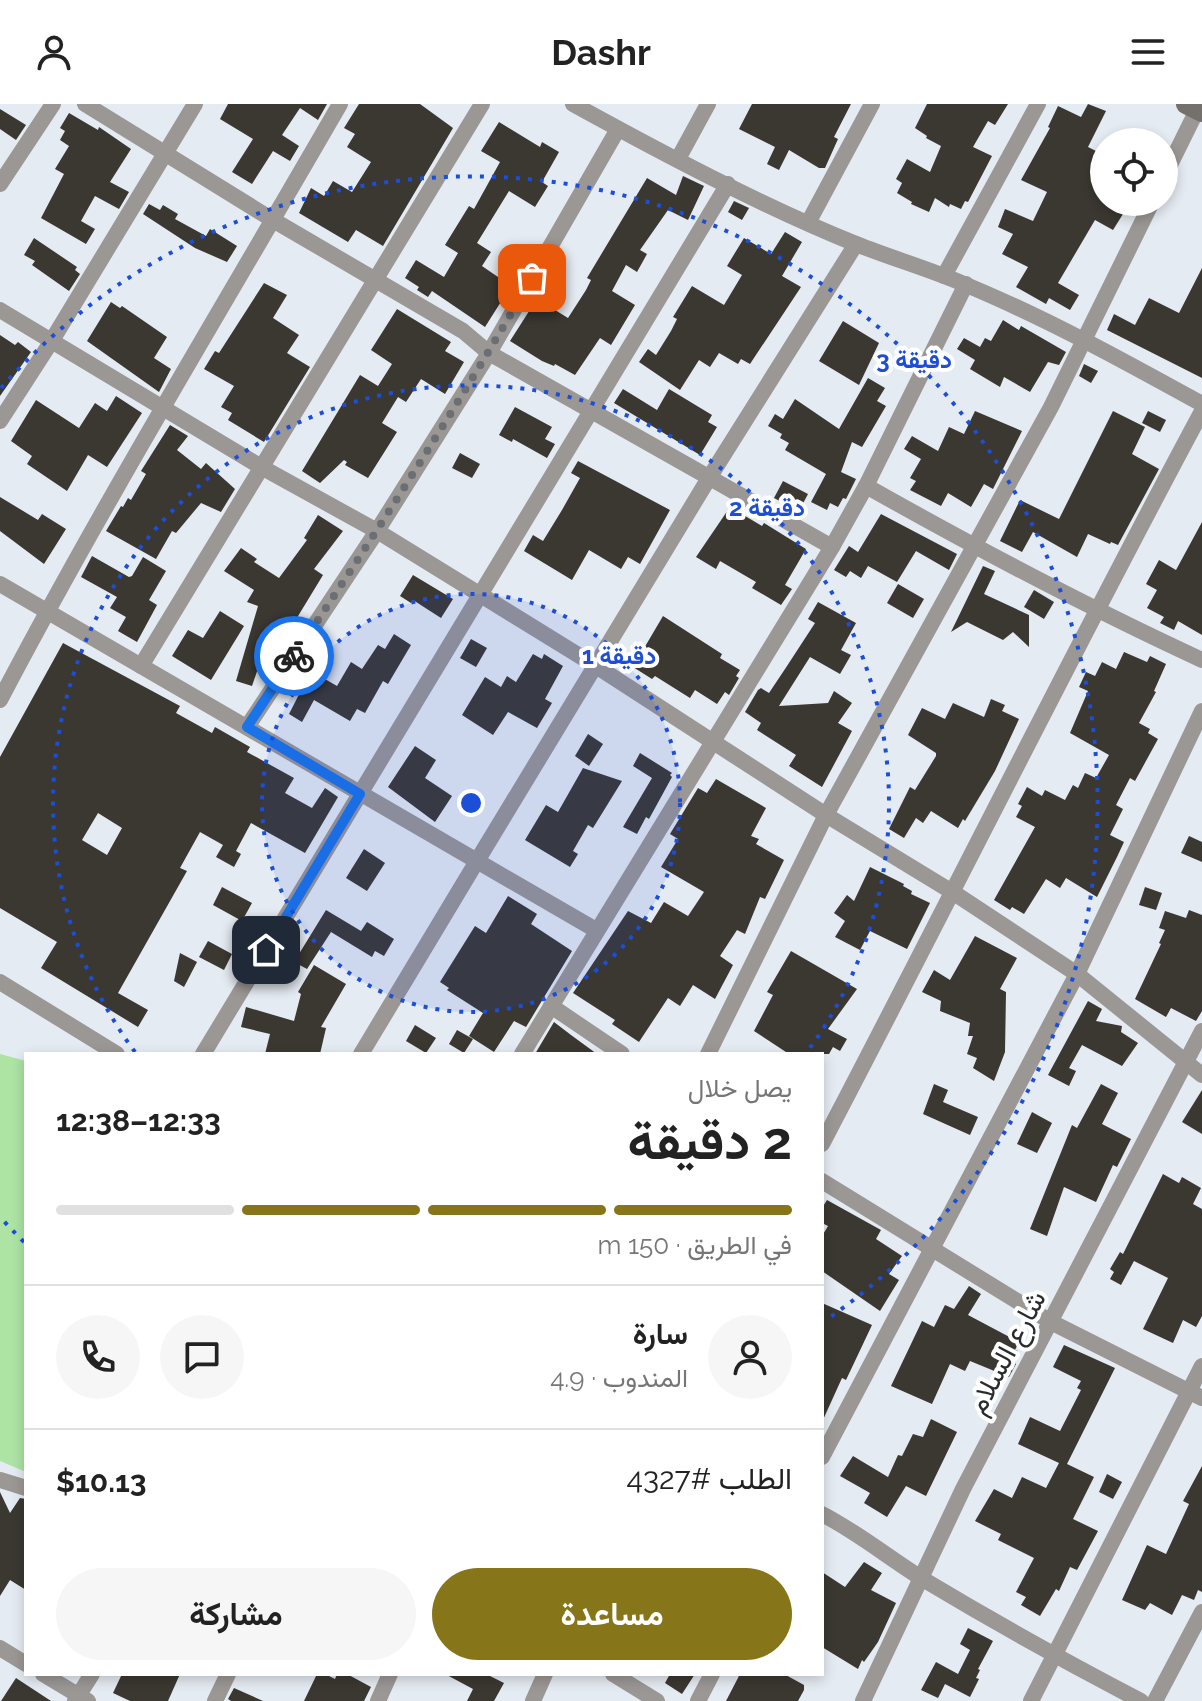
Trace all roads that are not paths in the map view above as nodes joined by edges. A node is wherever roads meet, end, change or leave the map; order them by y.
1 (53, 104) edge
2 (85, 104) edge
3 (195, 104) edge
4 (340, 104) edge
5 (482, 104) edge
6 (573, 104) edge
7 (708, 104) edge
8 (872, 104) edge
9 (1038, 104) edge
10 (1196, 108) edge
11 (618, 129) junction
12 (1178, 147) edge
13 (166, 154) junction
14 (678, 159) junction
15 (0, 184) edge
16 (728, 184) junction
17 (1145, 216) edge
18 (273, 220) junction
19 (808, 223) junction
20 (856, 244) junction
21 (944, 276) junction
22 (377, 280) junction
23 (966, 284) junction
24 (0, 310) edge
25 (1084, 339) junction
26 (51, 342) junction
27 (489, 353) junction
28 (1202, 404) edge
29 (163, 407) junction
30 (591, 410) junction
31 (1202, 411) edge
32 (0, 421) edge
33 (263, 468) junction
34 (709, 478) junction
35 (866, 486) junction
36 (377, 531) junction
37 (832, 547) junction
38 (974, 547) junction
39 (0, 584) edge
40 (479, 596) junction
41 (1095, 611) junction
42 (46, 612) junction
43 (1202, 660) edge
44 (141, 666) junction
45 (596, 666) junction
46 (0, 700) edge
47 (1202, 711) edge
48 (247, 727) junction
49 (713, 741) junction
50 (360, 794) junction
51 (826, 815) junction
52 (477, 861) junction
53 (954, 893) junction
54 (596, 930) junction
55 (1077, 974) junction
56 (0, 982) edge
57 (551, 1006) junction
58 (1202, 1031) edge
59 (114, 1052) edge
60 (204, 1052) edge
61 (362, 1052) edge
62 (523, 1052) edge
63 (619, 1052) edge
64 (709, 1052) edge
65 (1185, 1063) junction
66 (1202, 1075) edge
67 (824, 1140) edge
68 (824, 1182) edge
69 (934, 1248) junction
70 (1051, 1322) junction
71 (1202, 1366) edge
72 (1196, 1395) edge
73 (824, 1453) edge
74 (0, 1480) edge
75 (24, 1487) edge
76 (824, 1515) edge
77 (922, 1578) junction
78 (1202, 1612) edge
79 (0, 1648) edge
80 (1054, 1655) junction
81 (24, 1663) edge
82 (46, 1676) edge
83 (91, 1676) edge
84 (227, 1676) edge
85 (389, 1676) edge
86 (544, 1676) edge
87 (616, 1676) edge
88 (711, 1676) edge
89 (81, 1699) edge
90 (215, 1701) edge
91 (378, 1701) edge
92 (533, 1701) edge
93 (657, 1701) edge
94 (698, 1701) edge
95 (863, 1701) edge
96 (1031, 1701) edge
97 (1141, 1701) edge
98 (1155, 1701) edge

1 - 15 street
2 - 13 street
3 - 13 street
4 - 18 street
5 - 22 street
6 - 11 street
7 - 14 street
8 - 19 street
9 - 21 street
10 - 12 street
11 - 14 street
11 - 27 street
13 - 18 street
13 - 26 street
14 - 16 street
16 - 19 street
16 - 30 street
17 - 25 street
18 - 22 street
18 - 29 street
19 - 20 street
20 - 21 street
20 - 34 street
21 - 23 street
22 - 27 street
22 - 33 street
23 - 25 street
23 - 35 street
24 - 26 street
25 - 28 street
25 - 38 street
26 - 29 street
26 - 32 street
27 - 30 street
27 - 36 street
29 - 33 street
29 - 42 street
30 - 34 street
30 - 40 street
31 - 41 street
33 - 36 street
33 - 44 street
34 - 37 street
34 - 45 street
35 - 37 street
35 - 38 street
36 - 40 street
36 - 48 street
37 - 49 street
38 - 41 street
38 - 51 street
39 - 42 street
40 - 45 street
40 - 50 street
41 - 43 street
41 - 53 street
42 - 44 street
42 - 46 street
44 - 48 street
45 - 49 street
45 - 52 street
47 - 55 street
48 - 50 street
49 - 51 street
49 - 54 street
50 - 52 street
50 - 60 street
51 - 53 street
51 - 64 street
52 - 54 street
52 - 61 street
53 - 55 street
53 - 67 street
54 - 57 street
55 - 65 street
55 - 69 street
56 - 59 street
57 - 62 street
57 - 63 street
58 - 65 street, شارع السلام
65 - 66 street
65 - 70 street, شارع السلام
68 - 69 street
69 - 70 street
69 - 73 street
70 - 72 street
70 - 77 street, شارع السلام
71 - 72 street
72 - 80 street
74 - 75 street
76 - 77 street
77 - 80 street
77 - 95 street, شارع السلام
78 - 98 street
79 - 81 street
80 - 96 street
80 - 97 street
82 - 89 street
83 - 89 street
84 - 90 street
85 - 91 street
86 - 92 street
87 - 93 street
88 - 94 street

